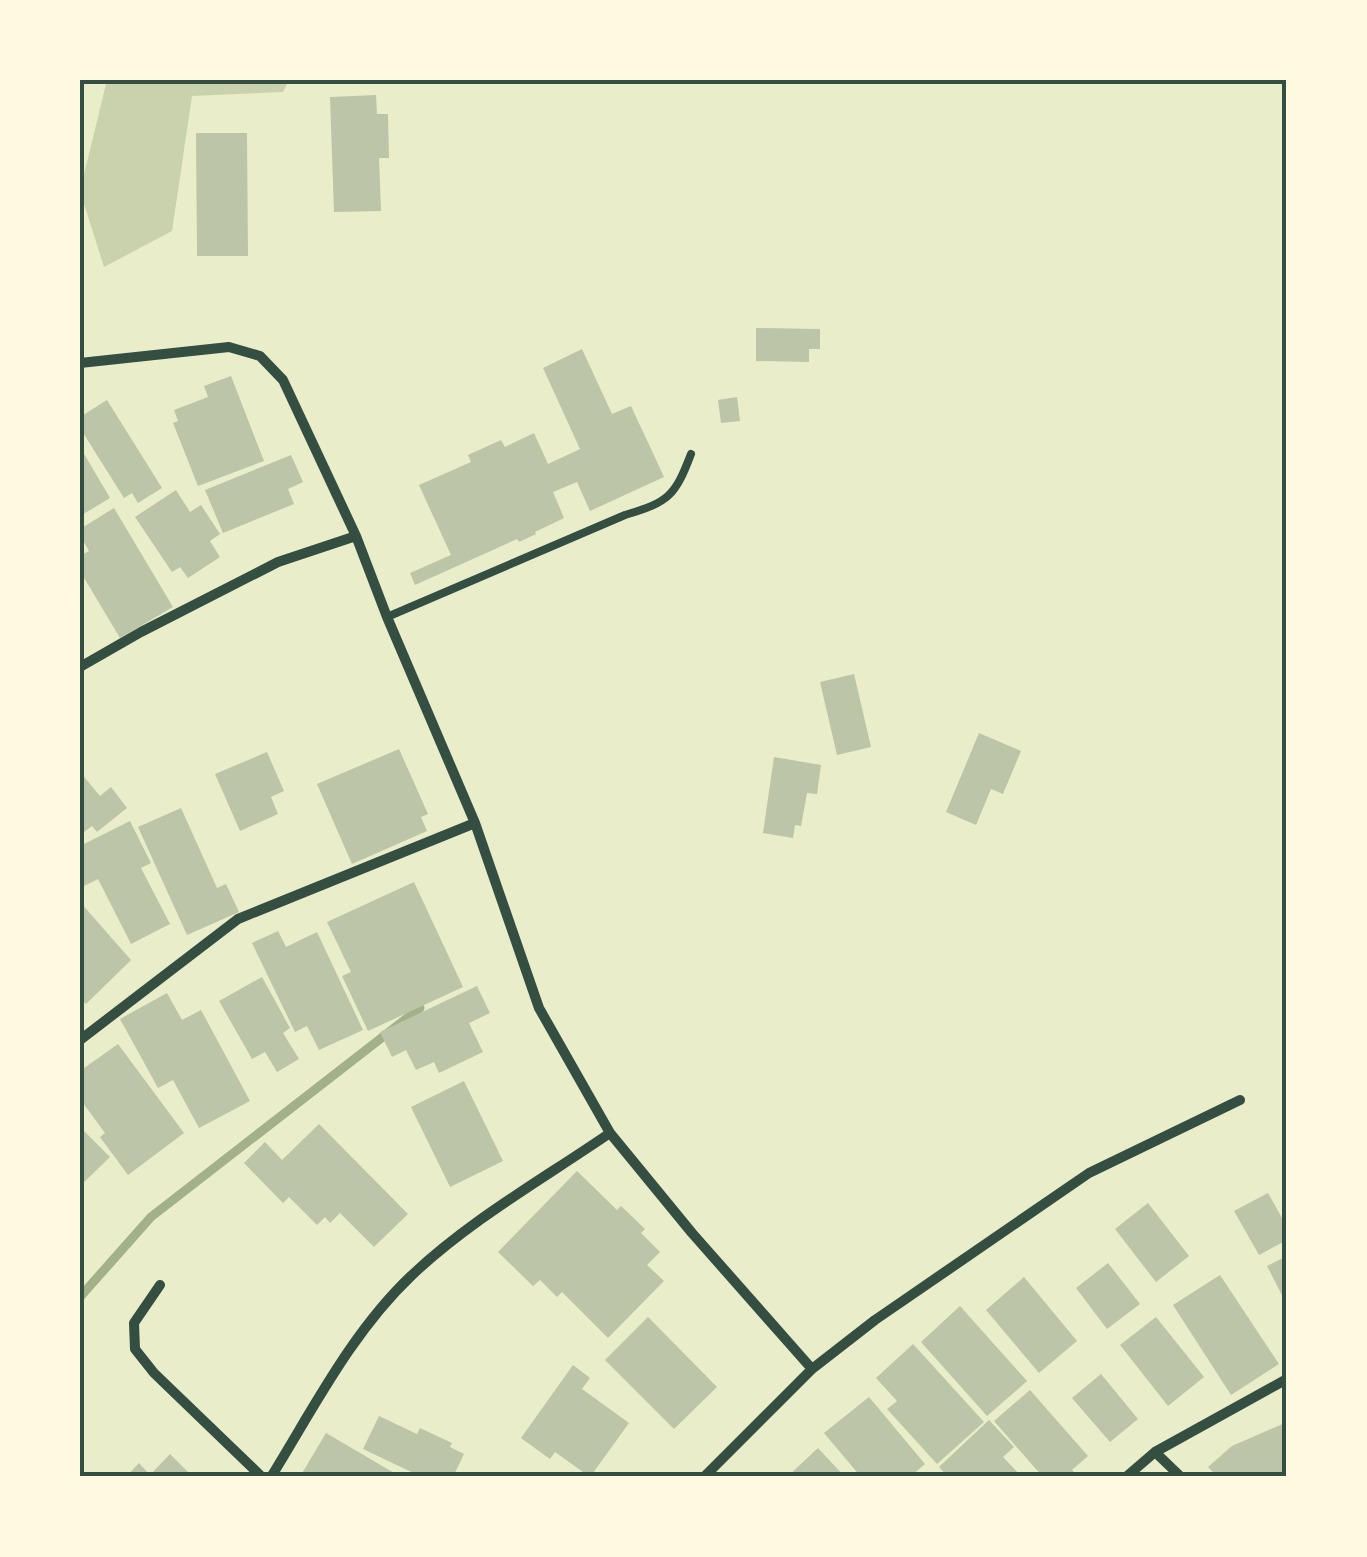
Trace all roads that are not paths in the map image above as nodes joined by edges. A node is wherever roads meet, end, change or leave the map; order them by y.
1 (80, 363) edge
2 (691, 454) dead end
3 (356, 536) junction
4 (388, 617) junction
5 (80, 667) edge
6 (474, 822) junction
7 (80, 1040) edge
8 (1240, 1100) dead end
9 (610, 1133) junction
10 (160, 1285) dead end
11 (812, 1369) junction
12 (1287, 1379) edge
13 (1154, 1452) junction
14 (262, 1477) edge
15 (270, 1477) edge
16 (704, 1477) edge
17 (1126, 1477) edge
18 (1181, 1477) edge

1 - 3 street
2 - 4 lane
3 - 4 street
3 - 5 street
4 - 6 street
6 - 7 street
6 - 9 street
8 - 11 street
9 - 11 street
9 - 15 street
10 - 14 street
11 - 16 street
12 - 13 street
13 - 17 street
13 - 18 street

